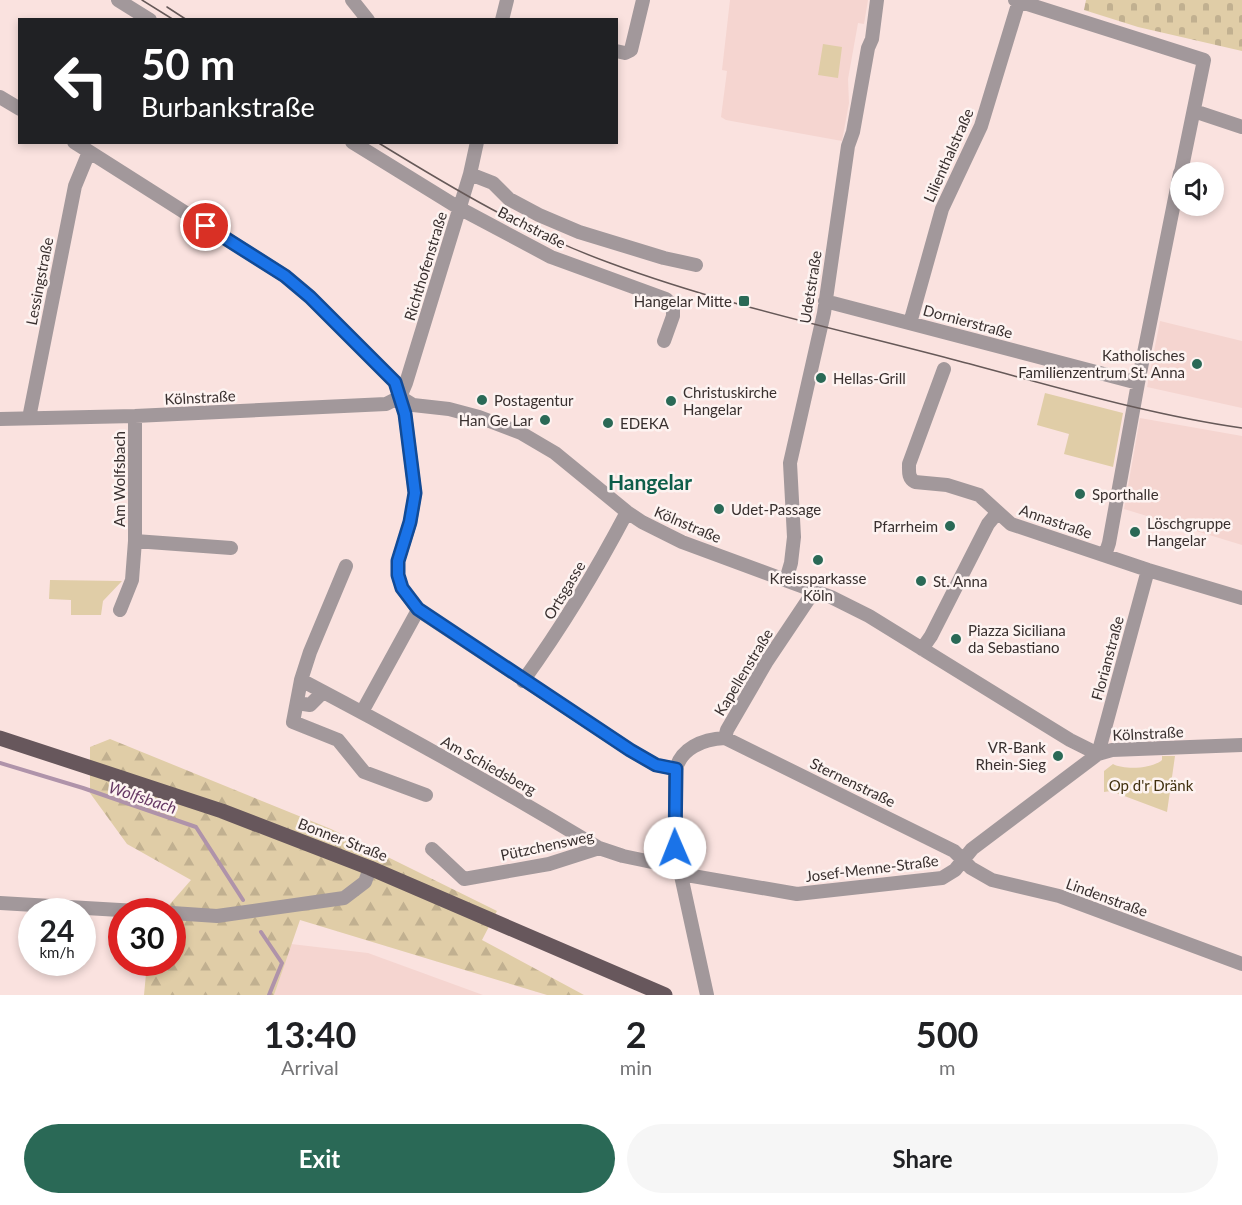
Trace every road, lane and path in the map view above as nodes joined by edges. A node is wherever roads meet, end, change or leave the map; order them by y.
1 (118, 0) edge
2 (352, 0) edge
3 (507, 0) edge
4 (643, 0) edge
5 (877, 0) edge
6 (1017, 1) edge
7 (147, 18) edge
8 (366, 18) edge
9 (502, 18) edge
10 (618, 51) edge
11 (0, 97) edge
12 (18, 108) edge
13 (1194, 111) junction
14 (1242, 127) edge
15 (77, 144) edge
16 (355, 144) edge
17 (477, 144) edge
18 (89, 152) junction
19 (1183, 162) edge
20 (470, 174) junction
21 (459, 208) junction
22 (1172, 216) edge
23 (696, 265) dead end
24 (825, 300) junction
25 (910, 323) junction
26 (664, 341) dead end
27 (944, 369) dead end
28 (1138, 383) junction
29 (400, 397) junction
30 (135, 416) junction
31 (29, 418) junction
32 (0, 419) edge
33 (627, 512) junction
34 (997, 513) junction
35 (135, 541) junction
36 (231, 548) dead end
37 (1105, 555) junction
38 (346, 566) dead end
39 (1148, 570) junction
40 (786, 580) junction
41 (814, 591) junction
42 (1242, 598) edge
43 (418, 609) junction
44 (120, 610) dead end
45 (922, 649) junction
46 (301, 680) junction
47 (523, 681) junction
48 (323, 692) junction
49 (297, 703) junction
50 (362, 712) junction
51 (0, 738) edge
52 (725, 738) junction
53 (1242, 745) edge
54 (1098, 754) junction
55 (676, 769) junction
56 (426, 795) dead end
57 (599, 848) junction
58 (432, 849) dead end
59 (964, 860) junction
60 (370, 868) junction
61 (680, 869) junction
62 (0, 903) edge
63 (108, 909) edge
64 (186, 914) edge
65 (1242, 964) edge
66 (662, 994) edge
67 (707, 995) edge

1 - 7 street
2 - 8 street
3 - 9 street
4 - 10 street
5 - 24 street, Udetstraße
6 - 13 street
6 - 25 street, Lilienthalstraße
11 - 12 street
13 - 14 street
13 - 19 street
15 - 18 street
16 - 21 street, Bachstraße
17 - 20 street, Richthofenstraße
18 - 29 street
18 - 31 street, Lessingstraße
20 - 21 street, Richthofenstraße
20 - 23 street
21 - 26 street, Bachstraße
21 - 29 street, Richthofenstraße
22 - 28 street
24 - 25 street, Dornierstraße
24 - 40 street, Udetstraße
25 - 28 street, Dornierstraße
27 - 34 street, Annastraße
28 - 37 street
29 - 30 street, Kölnstraße
29 - 33 street, Kölnstraße
29 - 43 street
30 - 31 street, Kölnstraße
30 - 35 street, Am Wolfsbach
31 - 32 street, Kölnstraße
33 - 40 street, Kölnstraße
33 - 47 street, Ortsgasse
34 - 37 street, Annastraße
34 - 45 street
35 - 36 street, Am Wolfsbach
35 - 44 street, Am Wolfsbach
37 - 39 street, Annastraße
38 - 46 street
39 - 42 street, Annastraße
39 - 54 street, Florianstraße
40 - 41 street, Kölnstraße
41 - 45 street, Kölnstraße
41 - 52 street, Kapellenstraße
43 - 47 street
43 - 50 street
45 - 54 street, Kölnstraße
46 - 48 street, Am Schiedsberg
46 - 49 street
47 - 55 street
48 - 49 street
48 - 50 street, Am Schiedsberg
49 - 56 street
50 - 57 street, Am Schiedsberg
51 - 60 main road, Bonner Straße
52 - 55 street, Kapellenstraße
52 - 59 street, Sternenstraße
53 - 54 street, Kölnstraße
54 - 59 street, Josef-Menne-Straße
55 - 61 street
57 - 58 street, Pützchensweg
57 - 61 street, Pützchensweg
59 - 61 street, Josef-Menne-Straße
59 - 65 street, Lindenstraße
60 - 64 street
60 - 66 main road, Bonner Straße
61 - 67 street
62 - 63 street

